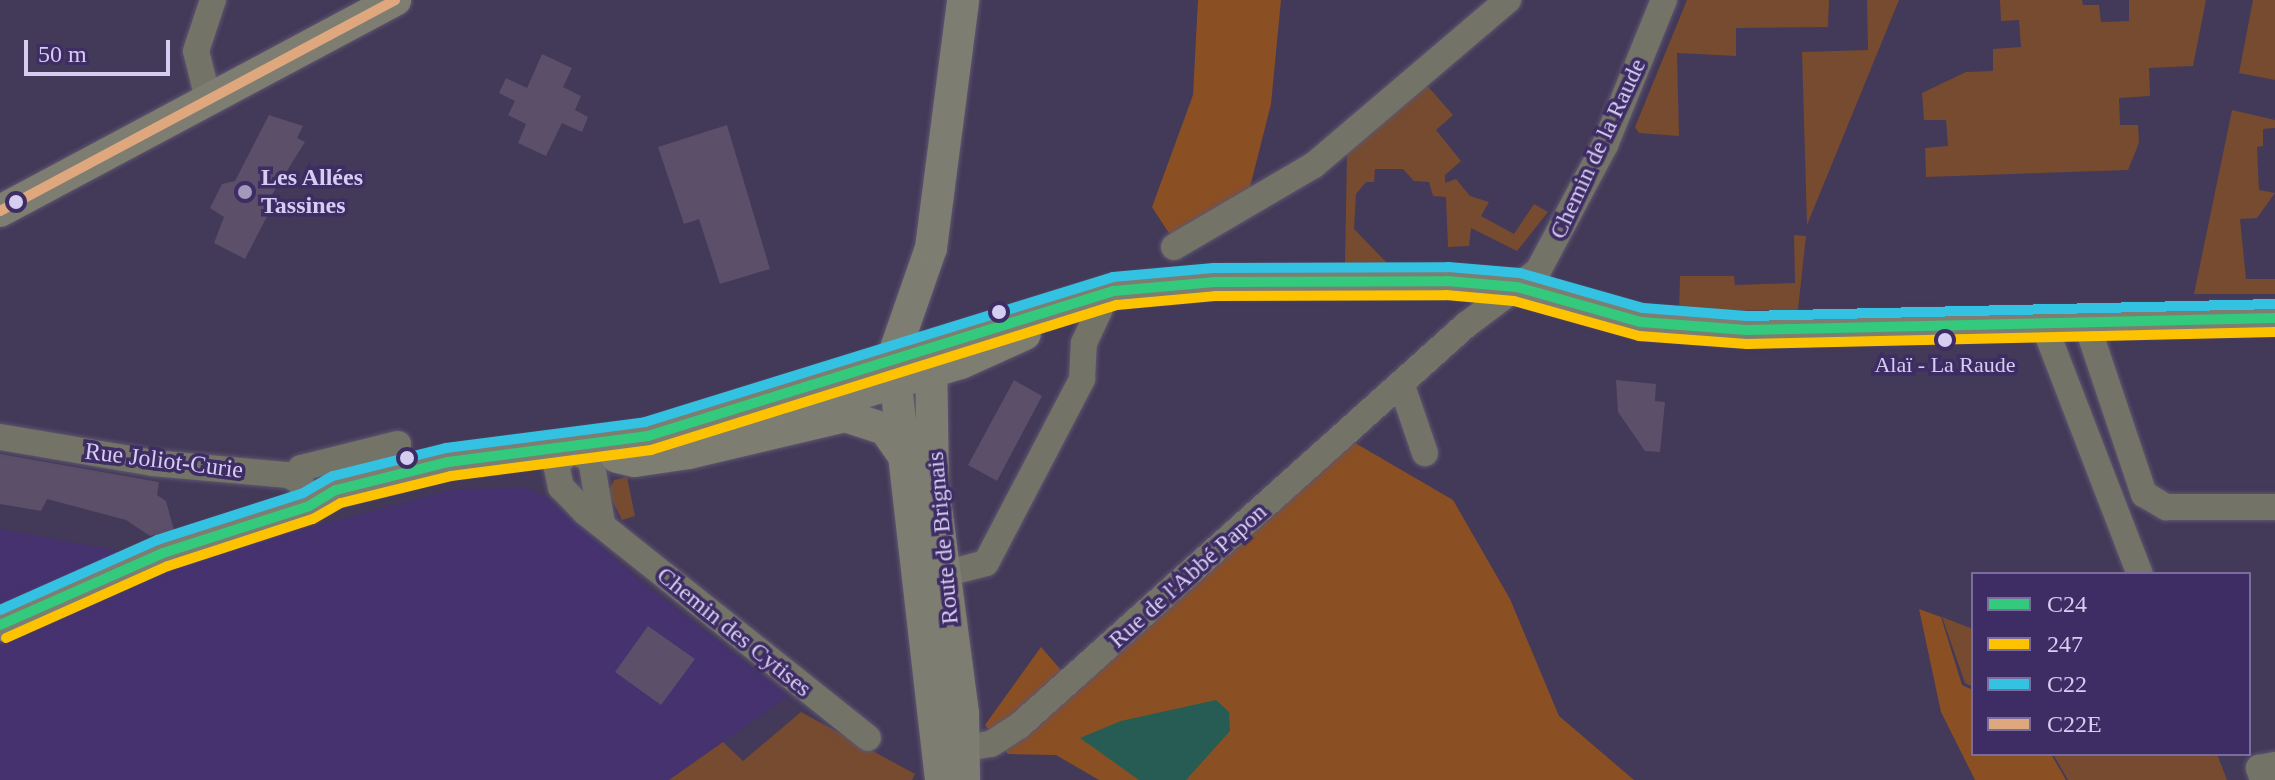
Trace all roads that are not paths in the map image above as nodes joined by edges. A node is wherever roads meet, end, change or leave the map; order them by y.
1 (213, 0) edge
2 (395, 0) edge
3 (963, 0) edge
4 (1508, 0) edge
5 (1664, 0) edge
6 (207, 95) junction
7 (0, 211) edge
8 (1174, 247) dead end
9 (1256, 284) junction
10 (1517, 287) junction
11 (1100, 308) junction
12 (2275, 318) edge
13 (2086, 322) junction
14 (2043, 323) junction
15 (912, 367) junction
16 (1402, 386) junction
17 (0, 437) edge
18 (398, 444) dead end
19 (1425, 453) dead end
20 (584, 458) junction
21 (908, 461) junction
22 (303, 492) junction
23 (2275, 507) edge
24 (2139, 572) edge
25 (944, 574) junction
26 (0, 625) edge
27 (868, 738) dead end
28 (965, 748) junction
29 (2275, 765) edge
30 (941, 780) edge
31 (964, 780) edge
32 (2263, 780) edge

1 - 6 street
2 - 6 main road
3 - 15 main road, Route de Brignais
4 - 8 street
5 - 10 street, Chemin de la Raude
6 - 7 main road
9 - 10 main road, Rue Joliot-Curie
9 - 11 main road, Rue Joliot-Curie
9 - 15 main road, Rue Joliot-Curie
10 - 14 main road, Rue Joliot-Curie
10 - 16 street, Rue de l'Abbé Papon
11 - 15 main road, Rue Joliot-Curie
11 - 25 street
12 - 13 main road, Rue Joliot-Curie
13 - 14 main road, Rue Joliot-Curie
13 - 23 street
14 - 24 street
15 - 20 main road, Rue Joliot-Curie
15 - 20 main road, Rue Joliot-Curie
15 - 21 main road, Route de Brignais
15 - 25 main road, Route de Brignais
16 - 19 street
16 - 28 street, Rue de l'Abbé Papon
17 - 22 street, Rue Joliot-Curie
18 - 22 street
20 - 21 main road, Rue Joliot-Curie
20 - 22 main road, Rue Joliot-Curie
20 - 27 street, Chemin des Cytises
21 - 30 main road, Route de Brignais
22 - 26 main road
25 - 28 main road, Route de Brignais
28 - 31 main road, Route de Brignais
29 - 32 street

